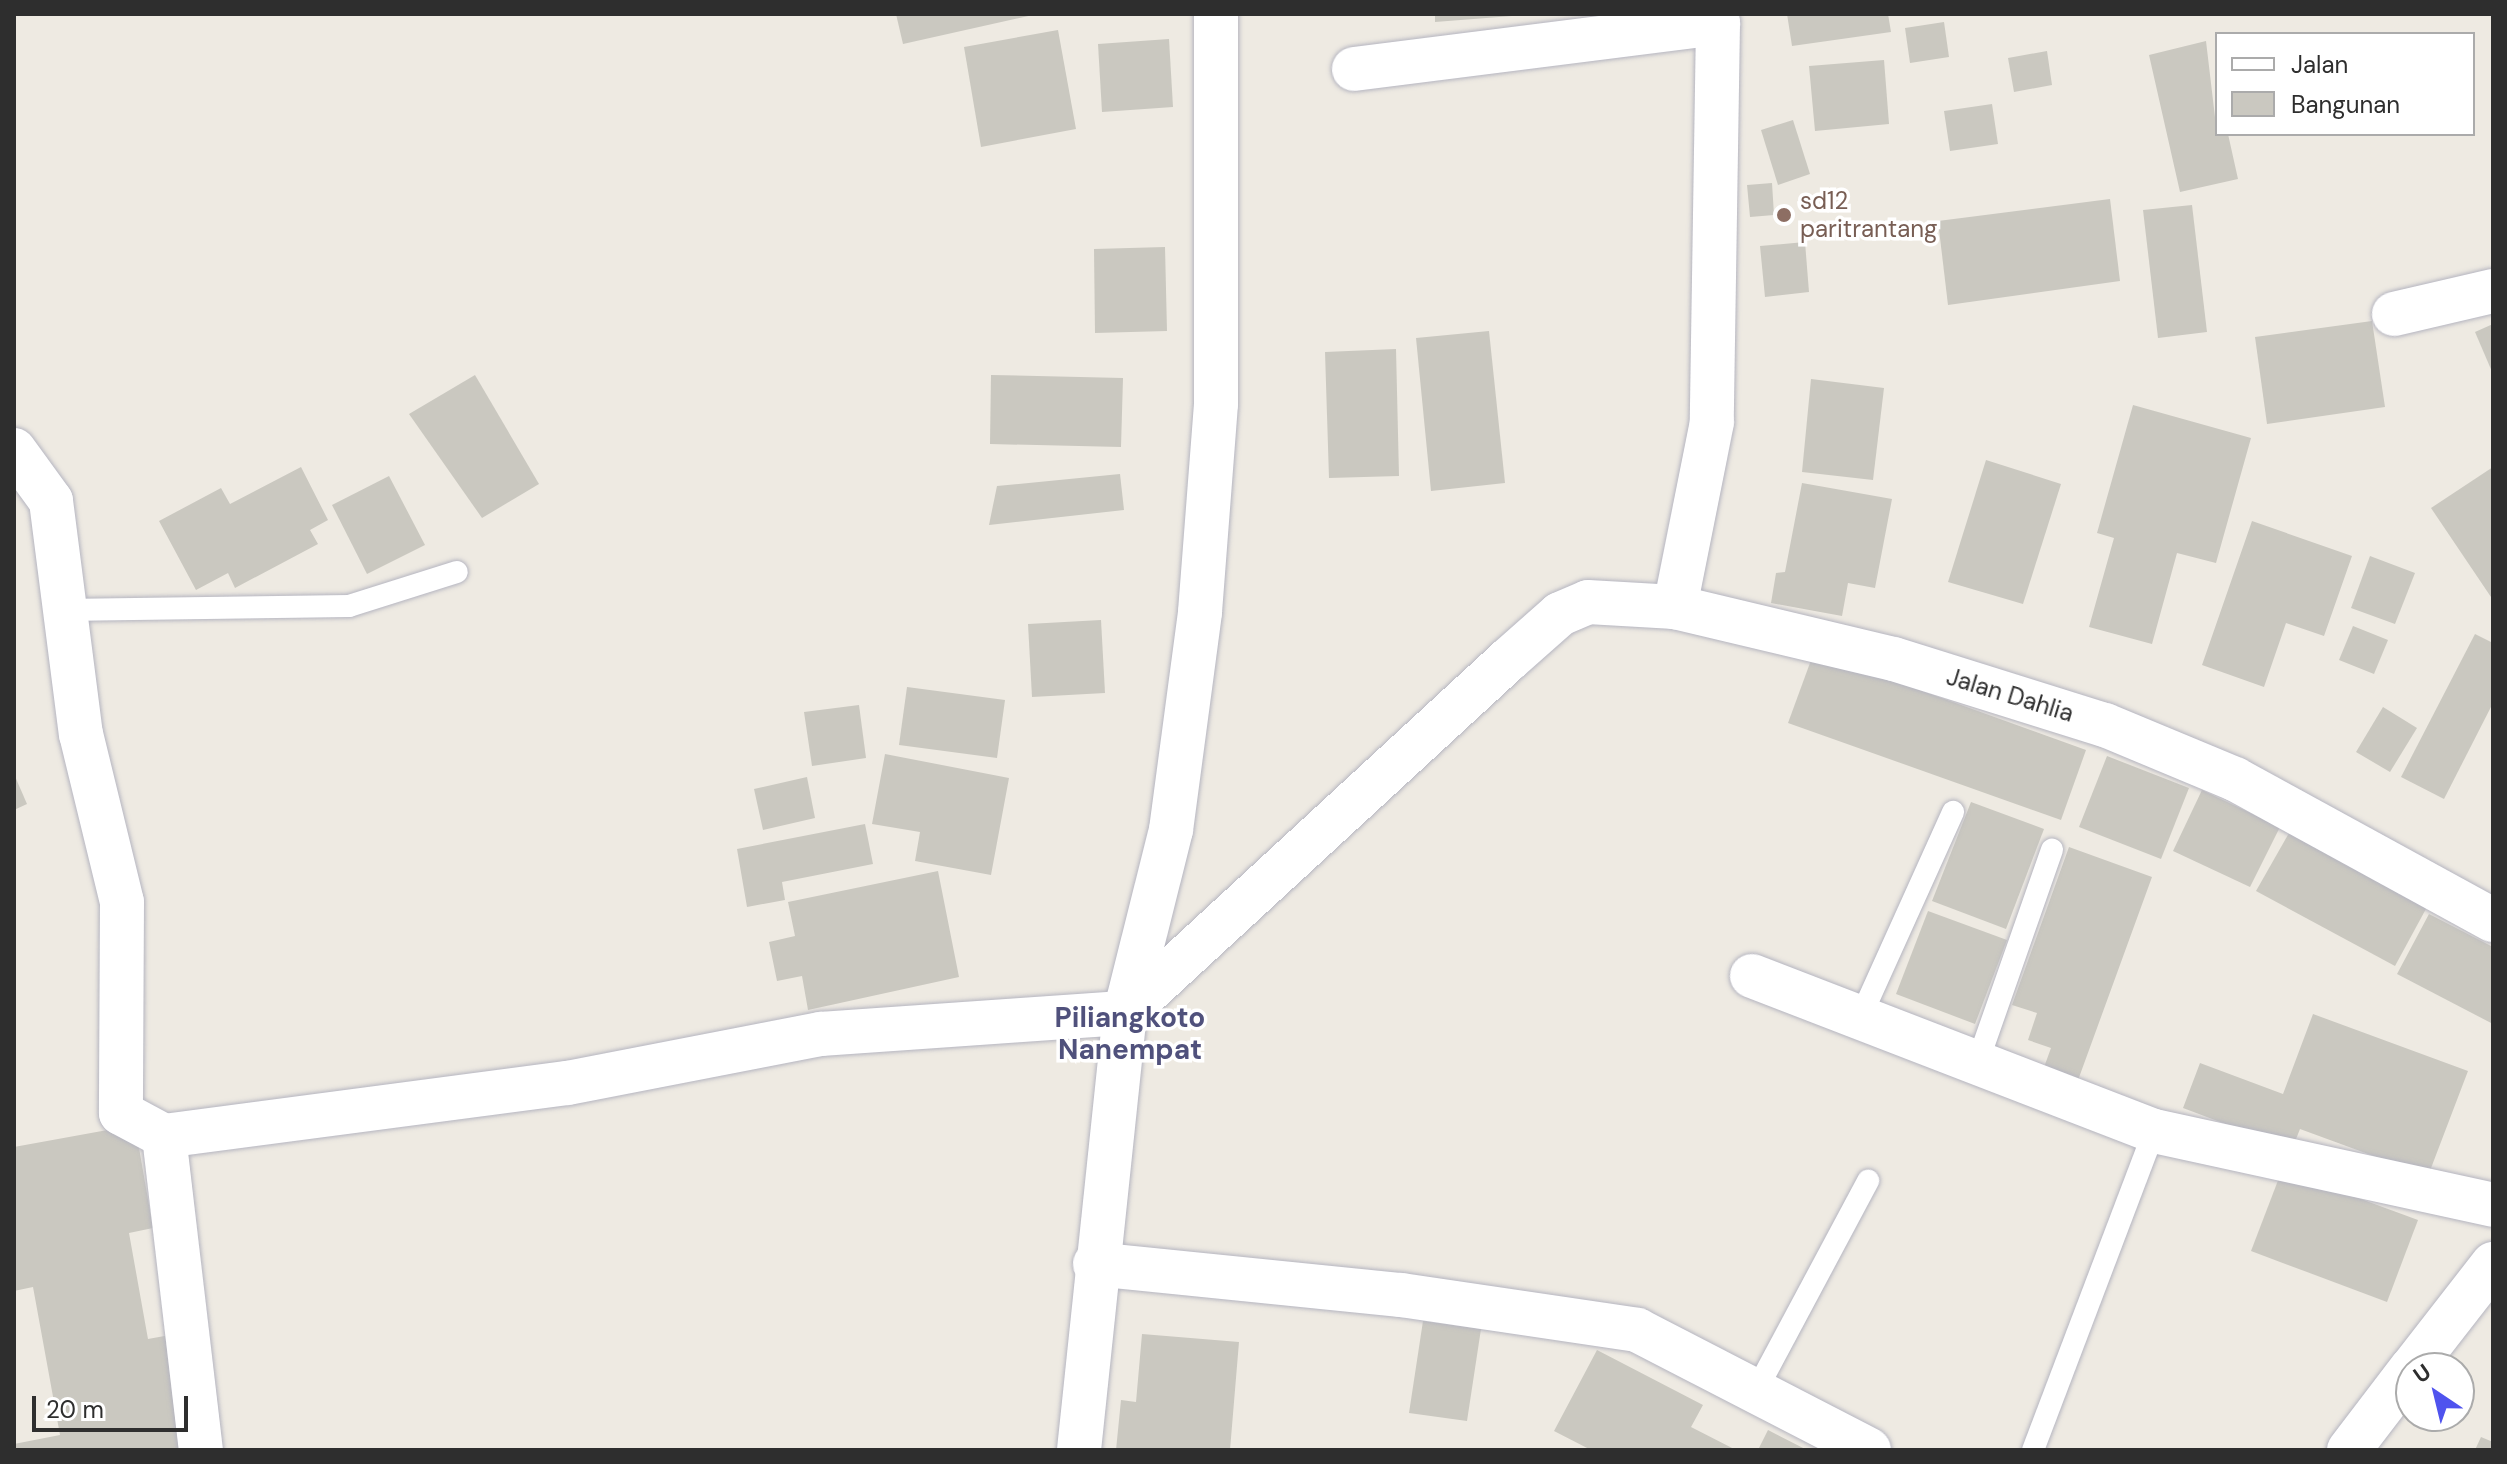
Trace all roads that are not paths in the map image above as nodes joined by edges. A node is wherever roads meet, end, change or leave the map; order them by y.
1 (1216, 14) edge
2 (1354, 69) dead end
3 (2493, 291) edge
4 (2394, 314) dead end
5 (14, 450) edge
6 (457, 572) dead end
7 (1675, 607) junction
8 (63, 610) junction
9 (1953, 812) dead end
10 (2052, 850) dead end
11 (2493, 920) edge
12 (1752, 976) dead end
13 (1125, 1013) junction
14 (1861, 1016) junction
15 (1978, 1061) junction
16 (2154, 1131) junction
17 (164, 1136) junction
18 (1868, 1181) dead end
19 (2493, 1205) edge
20 (1095, 1264) junction
21 (2493, 1264) edge
22 (2424, 1352) edge
23 (1758, 1387) junction
24 (2395, 1389) edge
25 (201, 1450) edge
26 (1079, 1450) edge
27 (1869, 1450) edge
28 (2033, 1450) edge
29 (2349, 1450) edge

1 - 13 street
2 - 7 street
3 - 4 street
5 - 8 street
6 - 8 lane
7 - 11 street, Jalan Dahlia
7 - 13 street, Jalan Dahlia
8 - 17 street
9 - 14 lane
10 - 15 lane
12 - 14 street
13 - 17 street
13 - 20 street
14 - 15 street
15 - 16 street
16 - 19 street
16 - 28 lane
17 - 25 street
18 - 23 lane
20 - 23 street
20 - 26 street
21 - 22 street
23 - 27 street
24 - 29 street

